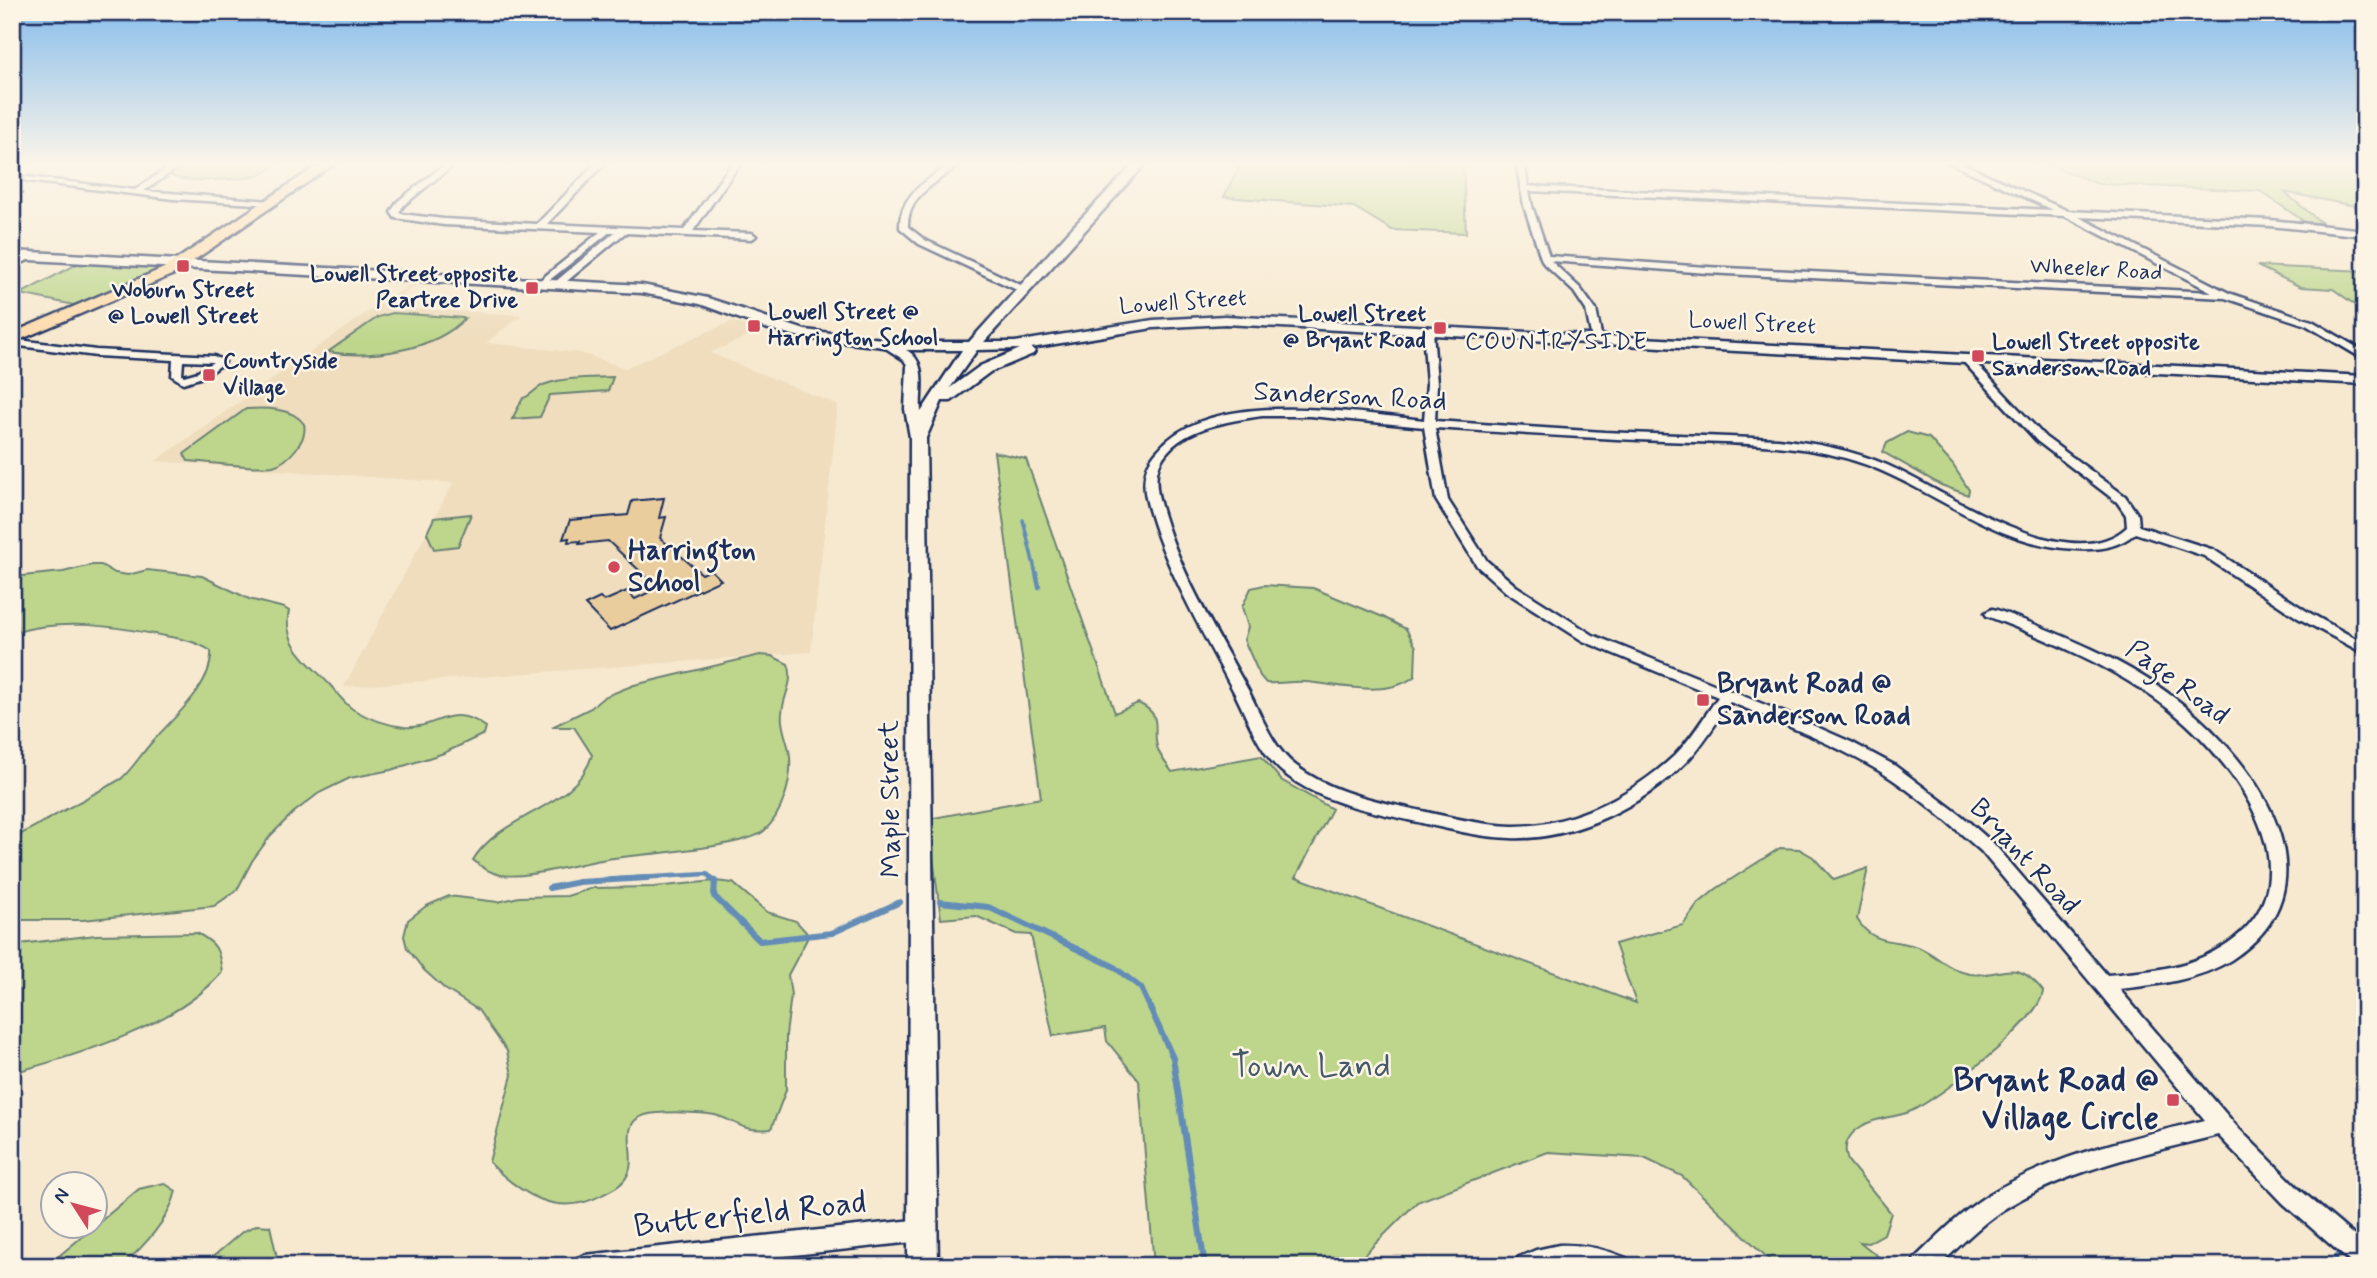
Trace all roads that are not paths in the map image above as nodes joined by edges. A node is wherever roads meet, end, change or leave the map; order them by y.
1 (242, 222) edge
2 (452, 222) edge
3 (544, 222) edge
4 (696, 222) edge
5 (903, 222) edge
6 (1086, 222) edge
7 (1532, 222) edge
8 (2083, 222) edge
9 (2239, 222) edge
10 (540, 226) junction
11 (607, 230) junction
12 (622, 231) junction
13 (2365, 233) edge
14 (687, 234) junction
15 (752, 236) dead end
16 (12, 254) edge
17 (31, 256) junction
18 (1545, 258) junction
19 (181, 264) junction
20 (12, 265) edge
21 (542, 283) junction
22 (558, 284) junction
23 (1023, 289) junction
24 (2226, 295) junction
25 (1428, 330) junction
26 (1101, 332) junction
27 (1597, 339) junction
28 (12, 341) edge
29 (879, 344) junction
30 (972, 347) junction
31 (2365, 356) edge
32 (1965, 358) junction
33 (178, 359) dead end
34 (2365, 380) edge
35 (1429, 424) junction
36 (921, 430) junction
37 (2133, 528) junction
38 (1992, 613) dead end
39 (2365, 650) edge
40 (1727, 696) junction
41 (2102, 983) junction
42 (2221, 1125) junction
43 (923, 1230) junction
44 (2365, 1260) edge
45 (585, 1266) edge
46 (923, 1266) edge
47 (1525, 1266) edge
48 (1618, 1266) edge
49 (1923, 1266) edge

1 - 19 main road
2 - 10 street
3 - 10 street
4 - 14 street
5 - 23 street
6 - 23 main road
7 - 18 street
8 - 24 street
9 - 13 street
10 - 11 street
11 - 12 street
11 - 21 street
12 - 14 street
12 - 22 street
14 - 15 street
16 - 17 main road, Lowell Street
17 - 19 main road, Lowell Street
17 - 20 street
18 - 24 street, Wheeler Road
18 - 27 street
19 - 21 main road, Lowell Street
19 - 28 main road
21 - 22 main road, Lowell Street
22 - 29 main road, Lowell Street
23 - 30 main road
24 - 31 street
25 - 26 main road, Lowell Street
25 - 27 main road, Lowell Street
25 - 35 street, Bryant Road
26 - 30 main road, Lowell Street
26 - 36 main road
27 - 32 main road, Lowell Street
28 - 33 street
29 - 30 main road, Lowell Street
29 - 36 main road, Maple Street
30 - 36 main road
32 - 34 main road, Lowell Street
32 - 37 street
35 - 37 street, Sanderson Road
35 - 40 street, Bryant Road
35 - 40 street, Sanderson Road
36 - 43 main road, Maple Street
37 - 39 street
38 - 41 street, Page Road
40 - 41 street, Bryant Road
41 - 42 street, Bryant Road
42 - 44 street, Bryant Road
42 - 49 street
43 - 45 street, Butterfield Road
43 - 46 main road, Maple Street
47 - 48 street

